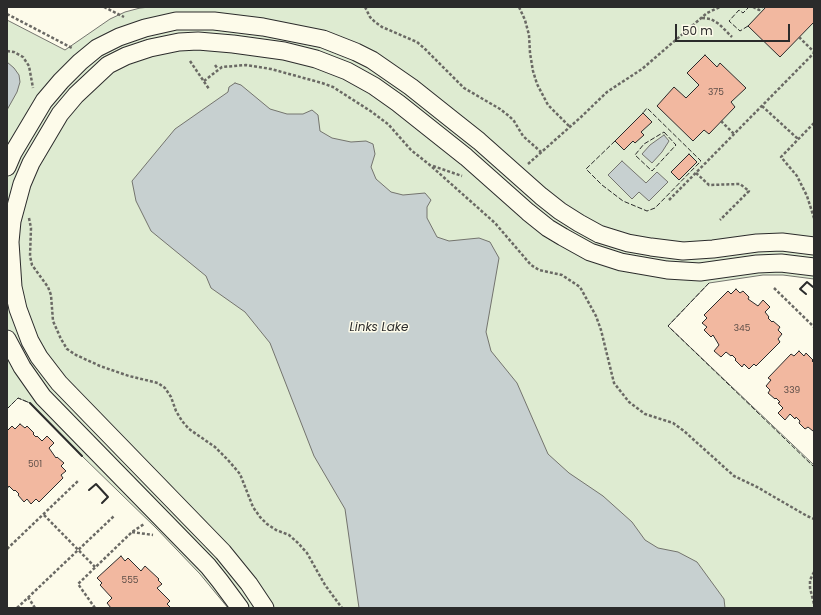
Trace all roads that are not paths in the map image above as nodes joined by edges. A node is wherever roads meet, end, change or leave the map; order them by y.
1 (288, 32) junction
2 (284, 51) junction
3 (455, 122) junction
4 (442, 138) junction
5 (7, 166) edge
6 (600, 234) junction
7 (814, 246) edge
8 (590, 252) junction
9 (814, 267) edge
10 (7, 339) edge
11 (35, 348) junction
12 (17, 358) junction
13 (240, 608) edge
14 (265, 608) edge

1 - 2 lane
1 - 3 lane
1 - 5 lane
2 - 4 lane
2 - 11 lane
3 - 4 lane
3 - 6 lane
4 - 8 lane
6 - 7 lane
6 - 8 lane
8 - 9 lane
10 - 12 lane
11 - 12 lane
11 - 14 lane
12 - 13 lane

